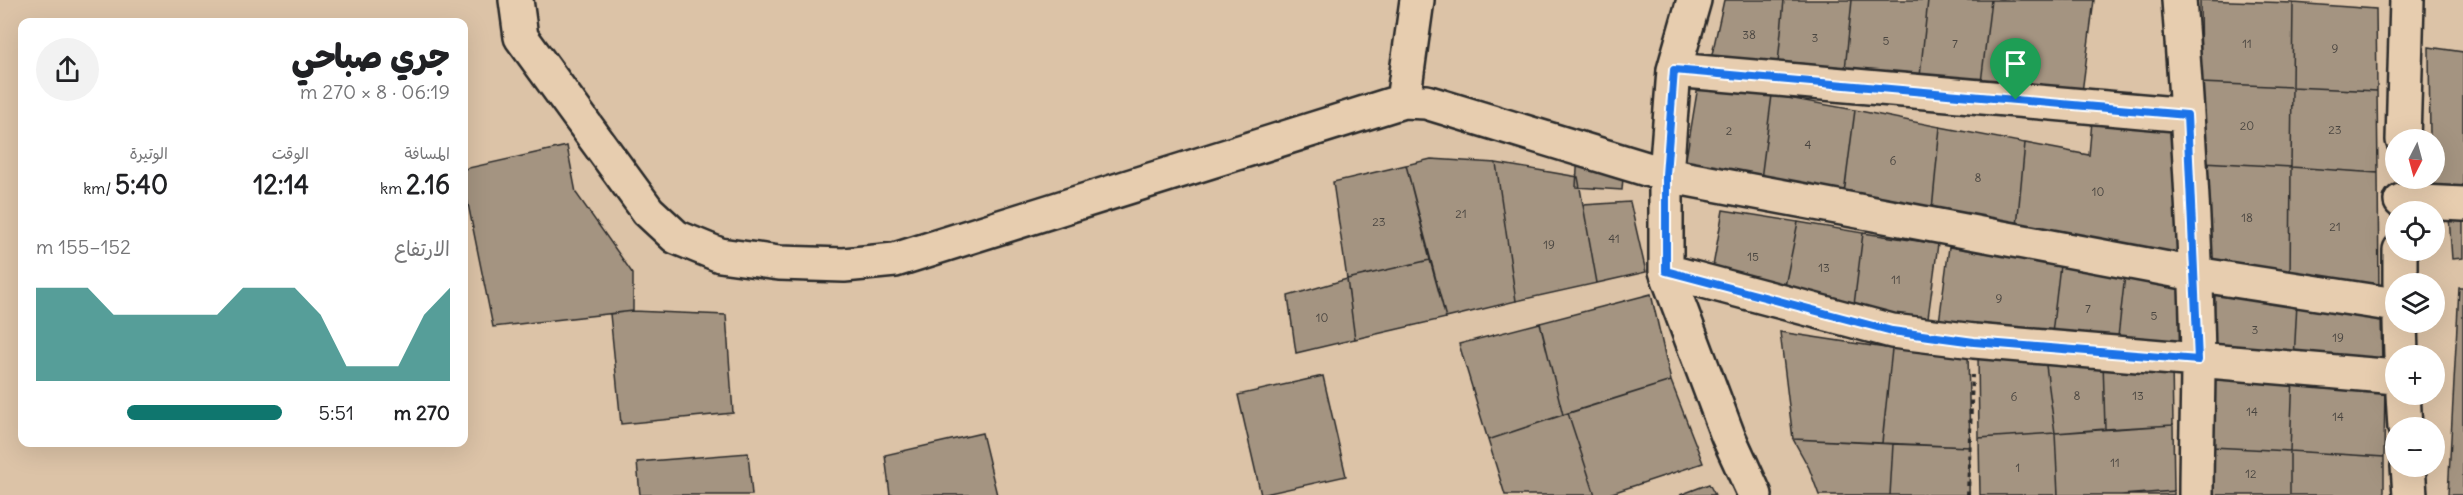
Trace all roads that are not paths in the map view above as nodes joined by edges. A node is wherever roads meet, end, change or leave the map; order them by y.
1 (516, 0) edge
2 (1417, 0) edge
3 (1694, 0) edge
4 (2179, 0) edge
5 (2407, 0) edge
6 (1674, 70) junction
7 (1403, 101) junction
8 (2187, 115) junction
9 (2403, 129) edge
10 (1666, 175) junction
11 (2401, 197) edge
12 (2463, 204) edge
13 (1666, 271) junction
14 (2195, 274) junction
15 (2385, 303) edge
16 (2198, 360) junction
17 (2385, 376) edge
18 (2409, 477) edge
19 (1755, 495) edge
20 (2196, 495) edge
21 (2410, 495) edge

1 - 7 street
2 - 7 street
3 - 6 street
4 - 8 street
5 - 9 street
6 - 8 street
6 - 10 street
7 - 10 street
8 - 14 street
10 - 13 street
10 - 14 street
11 - 12 street
13 - 16 street
13 - 19 street
14 - 15 street
14 - 16 street
16 - 17 street
16 - 20 street
18 - 21 street

